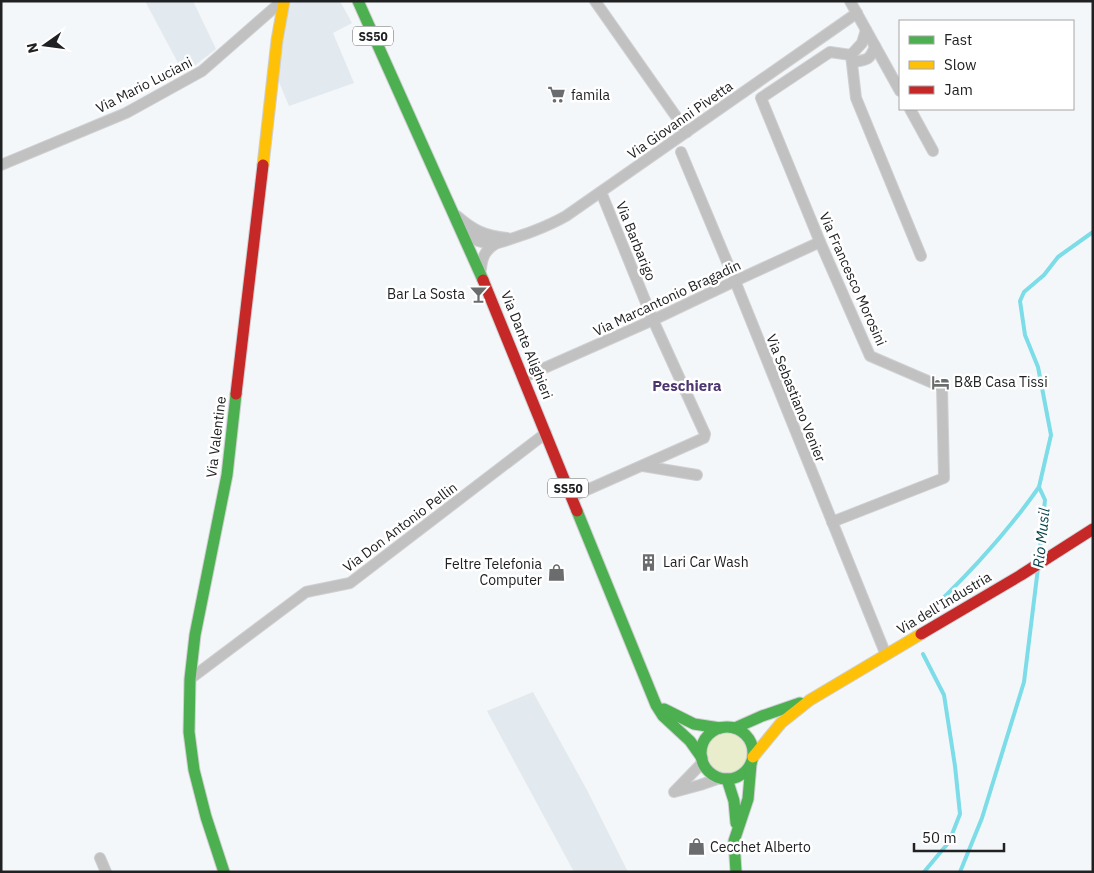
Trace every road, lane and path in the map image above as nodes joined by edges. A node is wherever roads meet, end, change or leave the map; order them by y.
1 (283, 1) edge
2 (358, 1) edge
3 (596, 1) edge
4 (850, 1) edge
5 (856, 13) junction
6 (866, 30) junction
7 (875, 46) junction
8 (851, 58) junction
9 (899, 89) edge
10 (911, 110) edge
11 (687, 132) junction
12 (934, 151) dead end
13 (680, 152) dead end
14 (1, 165) edge
15 (600, 192) junction
16 (454, 212) junction
17 (460, 227) junction
18 (513, 238) junction
19 (820, 242) junction
20 (495, 244) junction
21 (921, 256) dead end
22 (480, 271) junction
23 (734, 281) junction
24 (653, 320) junction
25 (524, 378) junction
26 (546, 433) junction
27 (642, 466) junction
28 (698, 475) dead end
29 (572, 497) junction
30 (832, 522) junction
31 (1093, 529) edge
32 (886, 655) junction
33 (190, 679) junction
34 (810, 700) junction
35 (656, 705) junction
36 (720, 728) junction
37 (735, 728) junction
38 (702, 760) junction
39 (752, 761) junction
40 (723, 779) junction
41 (737, 831) junction
42 (100, 858) dead end
43 (106, 872) edge
44 (224, 872) edge
45 (736, 872) edge

1 - 14 street, Via Mario Luciani
1 - 33 street, Via Valentine
2 - 16 street, Via Dante Alighieri / SS50
3 - 11 street
4 - 5 street
5 - 6 street
5 - 11 street, Via Giovanni Pivetta
6 - 7 street
6 - 8 street
7 - 8 street
7 - 9 street
8 - 19 street, Via Francesco Morosini
8 - 21 street
10 - 12 street
11 - 15 street, Via Giovanni Pivetta
13 - 23 street, Via Sebastiano Venier
15 - 18 street, Via Giovanni Pivetta
15 - 24 street, Via Barbarigo
16 - 17 street, Via Dante Alighieri / SS50
16 - 18 street, Via Giovanni Pivetta
17 - 20 street
17 - 22 street, Via Dante Alighieri / SS50
18 - 20 street, Via Giovanni Pivetta
19 - 23 street, Via Marcantonio Bragadin
19 - 30 street, Via Francesco Morosini
20 - 22 street
22 - 25 street, Via Dante Alighieri / SS50
23 - 24 street, Via Marcantonio Bragadin
23 - 30 street, Via Sebastiano Venier
24 - 25 street, Via Marcantonio Bragadin
24 - 27 street, Via Barbarigo
25 - 26 street, Via Dante Alighieri / SS50
26 - 29 street, Via Dante Alighieri / SS50
26 - 33 street, Via Don Antonio Pellin
27 - 28 street
27 - 29 street
29 - 35 street, Via Dante Alighieri / SS50
30 - 32 street, Via Sebastiano Venier
31 - 32 street, Via dell'Industria
32 - 34 street, Via dell'Industria
33 - 44 street, Via Valentine
34 - 37 street, Via dell'Industria
34 - 39 street, Via dell'Industria
35 - 36 street
35 - 38 street, Via Dante Alighieri / SS50
36 - 37 street
36 - 38 street
37 - 39 street, SS50
38 - 40 street, SS50
38 - 40 street
39 - 40 street
39 - 41 street, SS50
40 - 41 street, SS50
41 - 45 street, SS50
42 - 43 street

